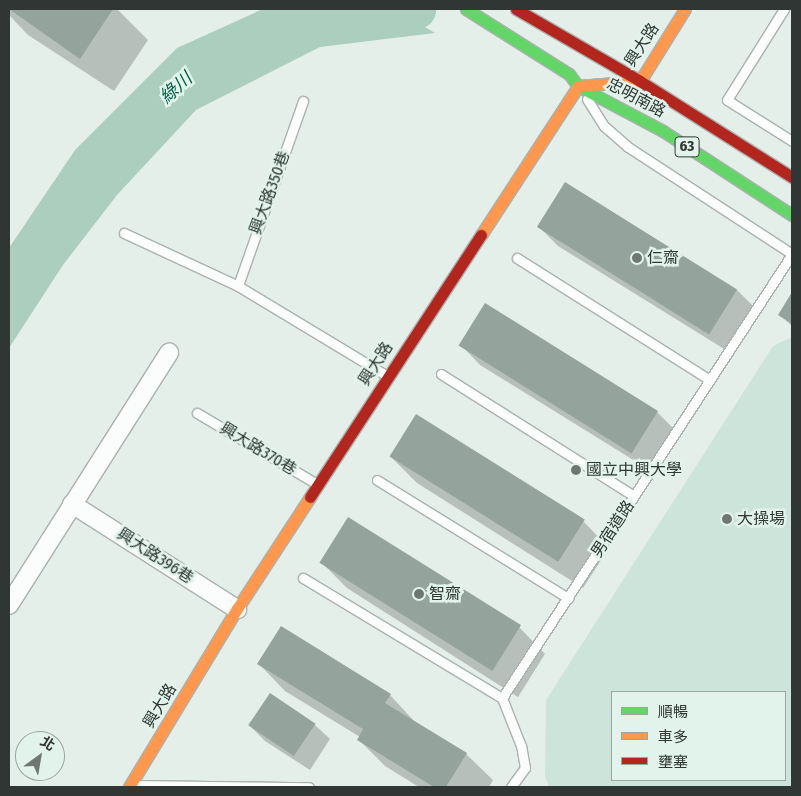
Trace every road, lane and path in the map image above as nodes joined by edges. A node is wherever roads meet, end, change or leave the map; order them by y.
1 (466, 9) edge
2 (516, 9) edge
3 (685, 9) edge
4 (784, 9) edge
5 (640, 81) junction
6 (578, 86) junction
7 (303, 101) dead end
8 (709, 110) dead end
9 (650, 138) dead end
10 (792, 141) edge
11 (792, 177) edge
12 (792, 215) edge
13 (124, 233) dead end
14 (792, 254) edge
15 (517, 258) dead end
16 (238, 286) junction
17 (169, 353) dead end
18 (441, 374) dead end
19 (387, 376) junction
20 (710, 380) junction
21 (197, 413) dead end
22 (377, 480) dead end
23 (319, 485) junction
24 (634, 496) junction
25 (72, 504) junction
26 (303, 578) dead end
27 (568, 598) junction
28 (9, 606) edge
29 (238, 609) junction
30 (502, 698) junction
31 (130, 786) edge
32 (309, 787) edge
33 (512, 787) edge

1 - 6 street, 忠明南路 / 63
2 - 5 street, 忠明南路 / 63
3 - 5 street, 興大路
4 - 10 lane
5 - 6 street, 興大路
5 - 8 street
5 - 11 street, 忠明南路 / 63
6 - 9 street
6 - 12 street, 忠明南路 / 63
6 - 14 lane
6 - 19 street, 興大路
7 - 16 lane, 興大路350巷
13 - 16 lane
14 - 20 lane, 男宿道路
15 - 20 lane
16 - 19 lane
17 - 25 street
18 - 24 lane
19 - 23 street, 興大路
20 - 24 lane, 男宿道路
21 - 23 lane, 興大路370巷
22 - 27 lane
23 - 29 street, 興大路
24 - 27 lane, 男宿道路
25 - 28 street
25 - 29 street, 興大路396巷
26 - 30 lane
27 - 30 lane, 男宿道路
29 - 31 street, 興大路
30 - 33 lane
31 - 32 lane

